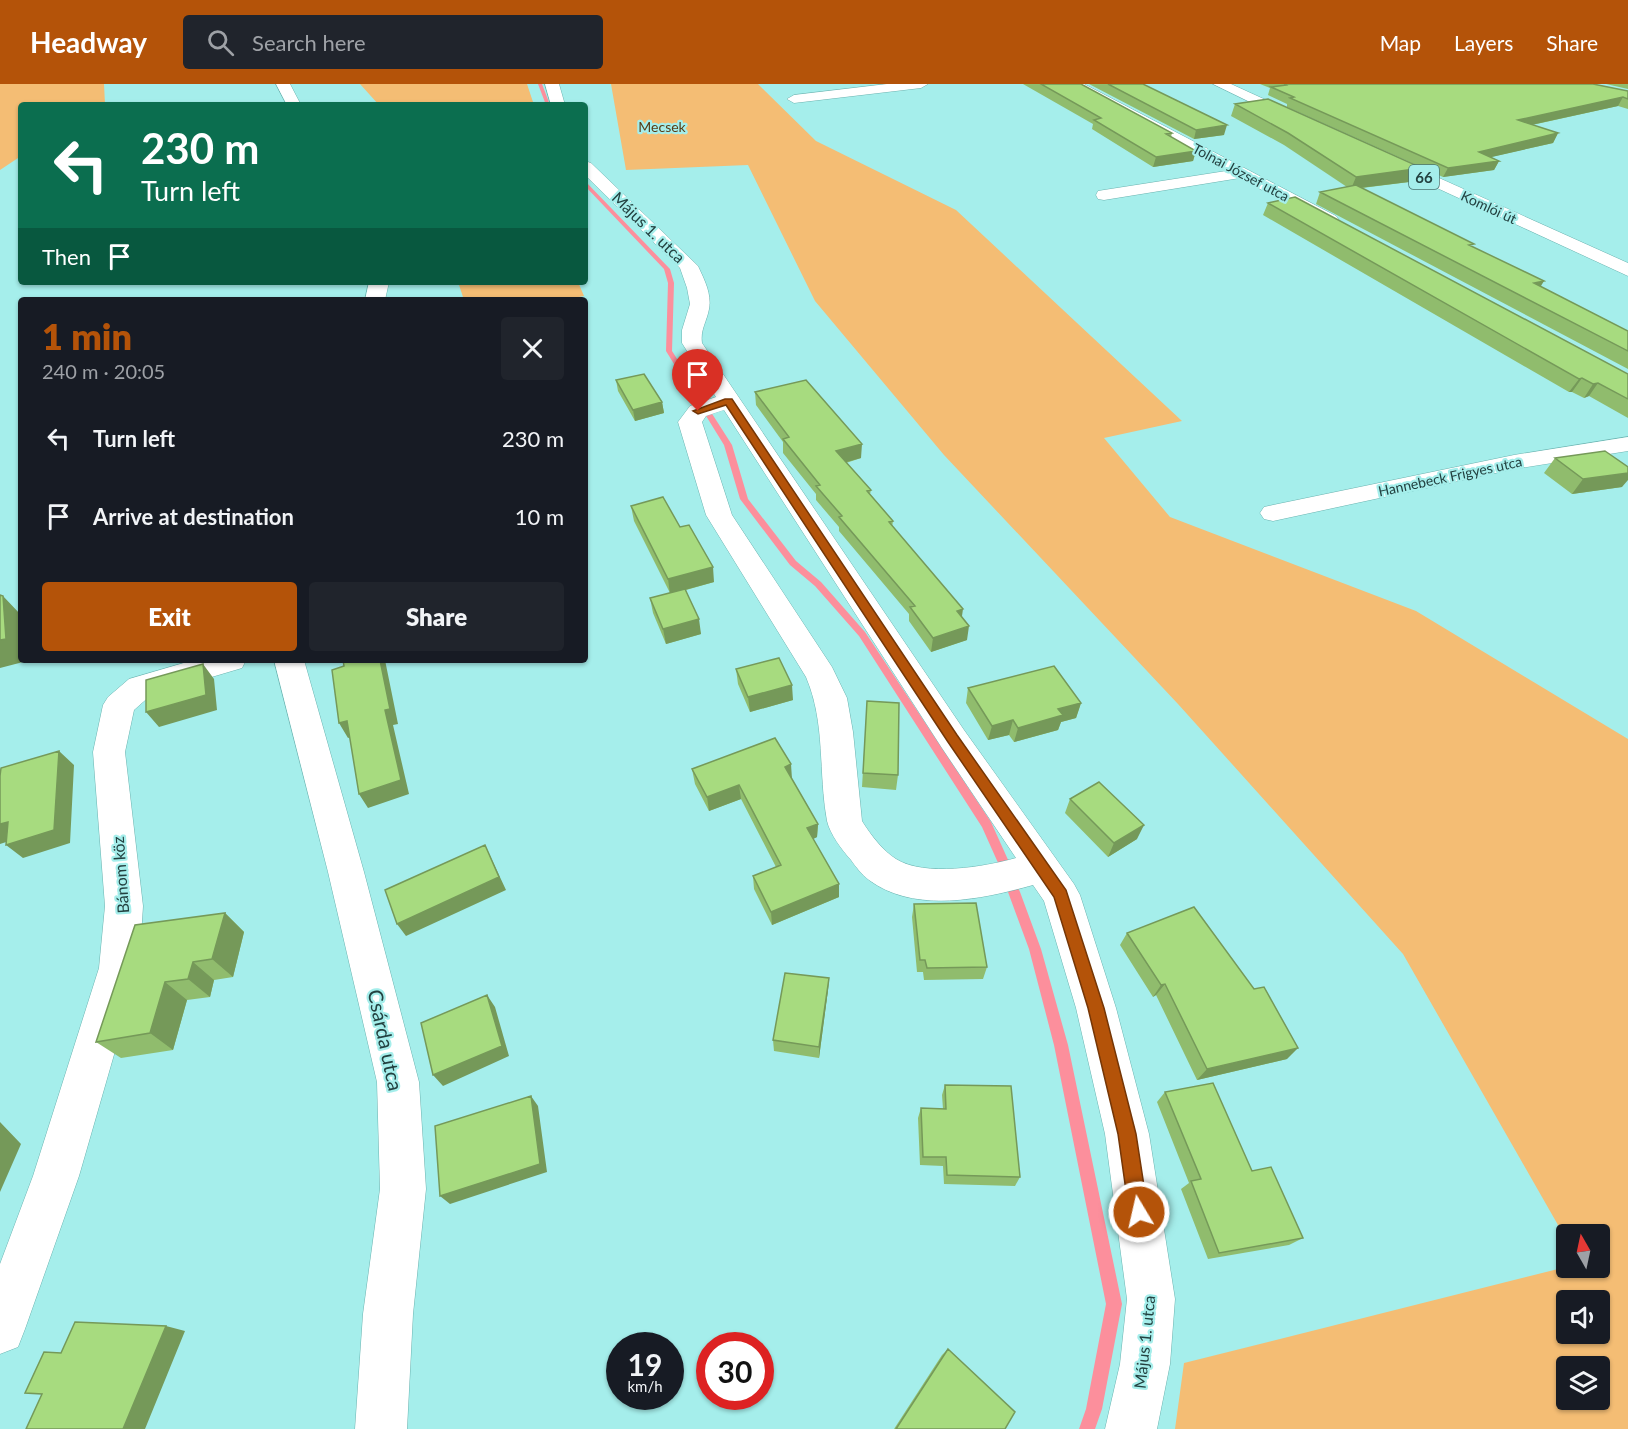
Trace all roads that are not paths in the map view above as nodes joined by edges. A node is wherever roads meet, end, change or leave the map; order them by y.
1 (283, 84) edge
2 (552, 84) edge
3 (921, 84) edge
4 (1074, 84) edge
5 (1220, 84) edge
6 (794, 99) dead end
7 (292, 102) edge
8 (557, 102) edge
9 (1306, 123) edge
10 (1360, 148) edge
11 (588, 169) edge
12 (1244, 173) junction
13 (1104, 195) dead end
14 (1348, 230) edge
15 (1628, 270) edge
16 (713, 406) junction
17 (1628, 444) edge
18 (1274, 513) dead end
19 (221, 663) edge
20 (290, 663) edge
21 (1041, 867) junction
22 (0, 1329) edge
23 (381, 1429) edge
24 (1131, 1429) edge

1 - 7 street
2 - 8 street
3 - 6 street
4 - 12 street, Tolnai József utca
5 - 9 street
10 - 15 street, Komlói út / 66
11 - 16 street, Május 1. utca
12 - 13 street
12 - 14 street, Tolnai József utca
16 - 21 street, Május 1. utca
16 - 21 street
17 - 18 street, Hannebeck Frigyes utca
19 - 22 street, Bánom köz
20 - 23 street, Csárda utca
21 - 24 street, Május 1. utca

